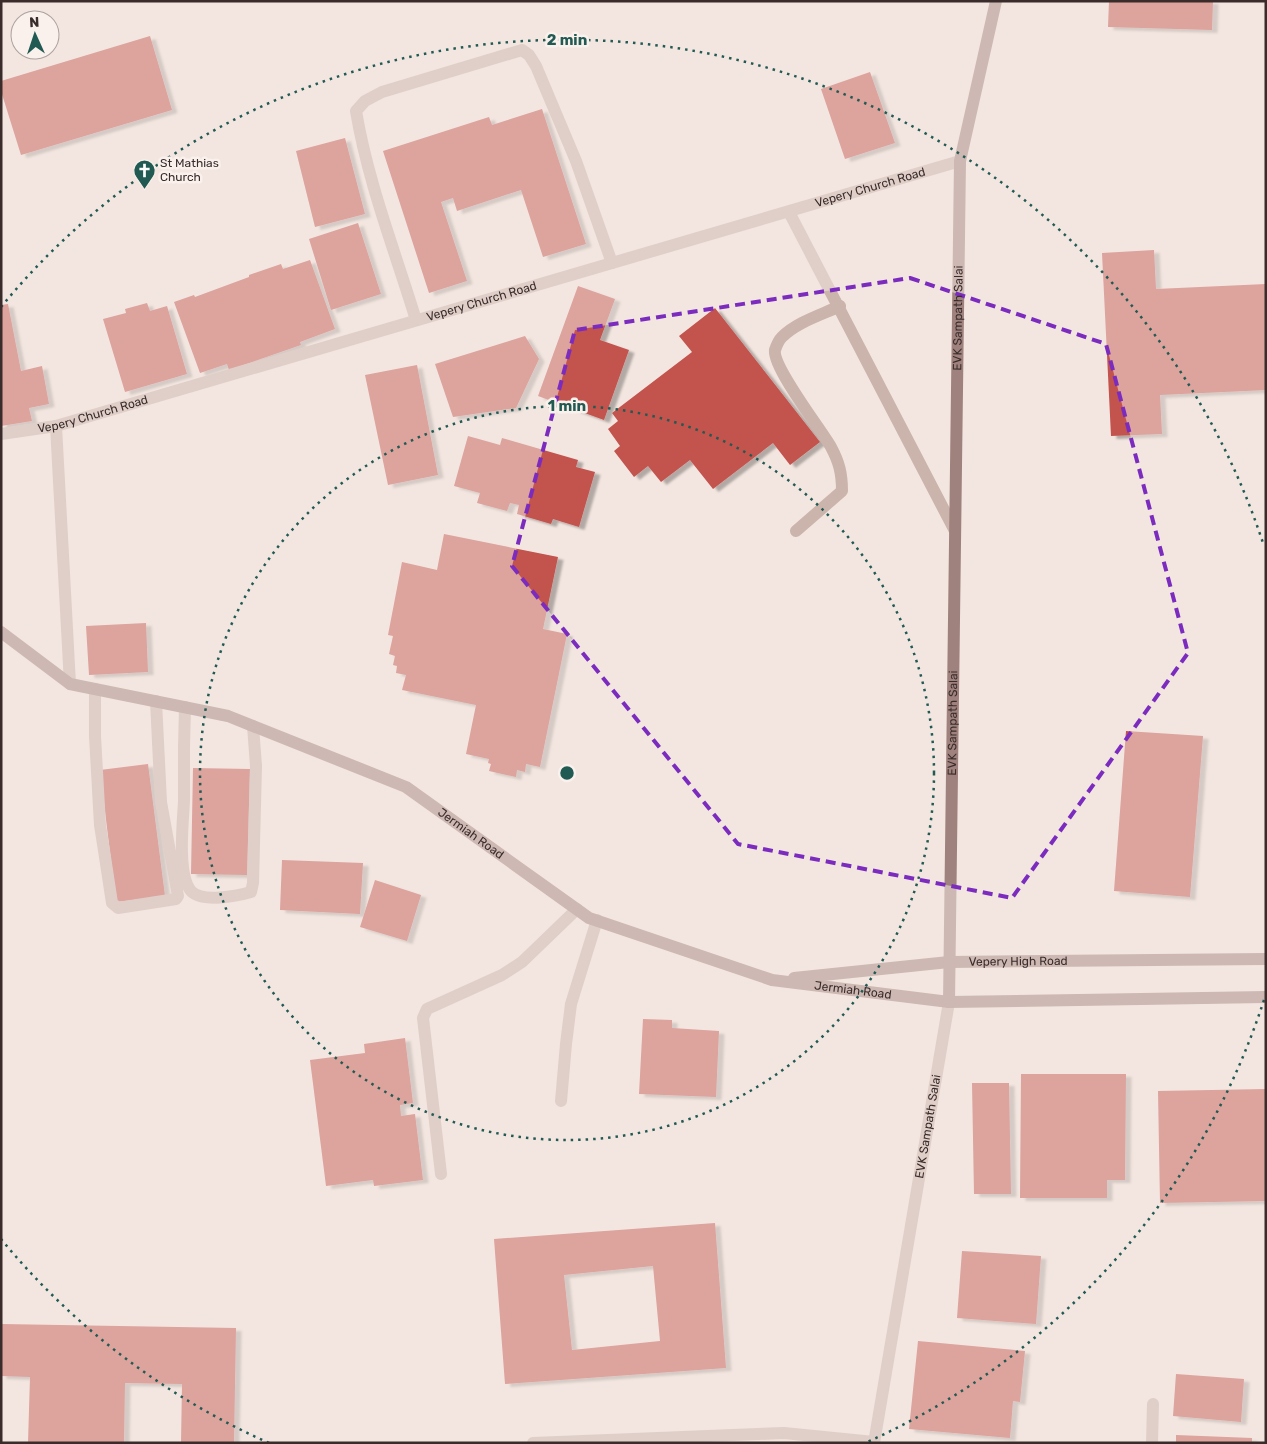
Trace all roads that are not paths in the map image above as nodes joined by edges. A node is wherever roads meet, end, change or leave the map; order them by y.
1 (996, 1) edge
2 (960, 162) junction
3 (789, 212) junction
4 (612, 264) junction
5 (840, 306) junction
6 (416, 320) junction
7 (56, 426) junction
8 (1, 434) edge
9 (796, 530) dead end
10 (955, 531) junction
11 (1, 632) edge
12 (70, 684) junction
13 (95, 689) junction
14 (156, 701) junction
15 (185, 707) junction
16 (253, 726) junction
17 (577, 909) junction
18 (597, 920) junction
19 (1266, 960) edge
20 (949, 962) junction
21 (772, 980) junction
22 (1266, 996) edge
23 (949, 1002) junction
24 (561, 1101) dead end
25 (441, 1174) dead end
26 (1153, 1404) dead end
27 (874, 1442) edge
28 (532, 1443) edge
29 (1152, 1443) edge

1 - 2 main road, EVK Sampath Salai
2 - 3 street, Vepery Church Road
2 - 10 main road, EVK Sampath Salai
3 - 4 street, Vepery Church Road
3 - 5 street
4 - 6 street, Vepery Church Road
4 - 6 street
5 - 9 street
5 - 10 street
6 - 7 street, Vepery Church Road
7 - 8 street, Vepery Church Road
7 - 12 street
10 - 20 main road, EVK Sampath Salai
11 - 12 main road, Jermiah Road
12 - 13 main road, Jermiah Road
13 - 14 main road, Jermiah Road
13 - 14 street
14 - 15 main road, Jermiah Road
15 - 16 main road, Jermiah Road
15 - 16 street
16 - 17 main road, Jermiah Road
17 - 18 main road, Jermiah Road
17 - 25 street
18 - 21 main road, Jermiah Road
18 - 24 street
19 - 20 main road, Vepery High Road
20 - 21 main road, Vepery High Road
20 - 23 main road, EVK Sampath Salai
21 - 23 main road, Jermiah Road
22 - 23 main road
23 - 27 street, EVK Sampath Salai
26 - 29 street
27 - 28 street

